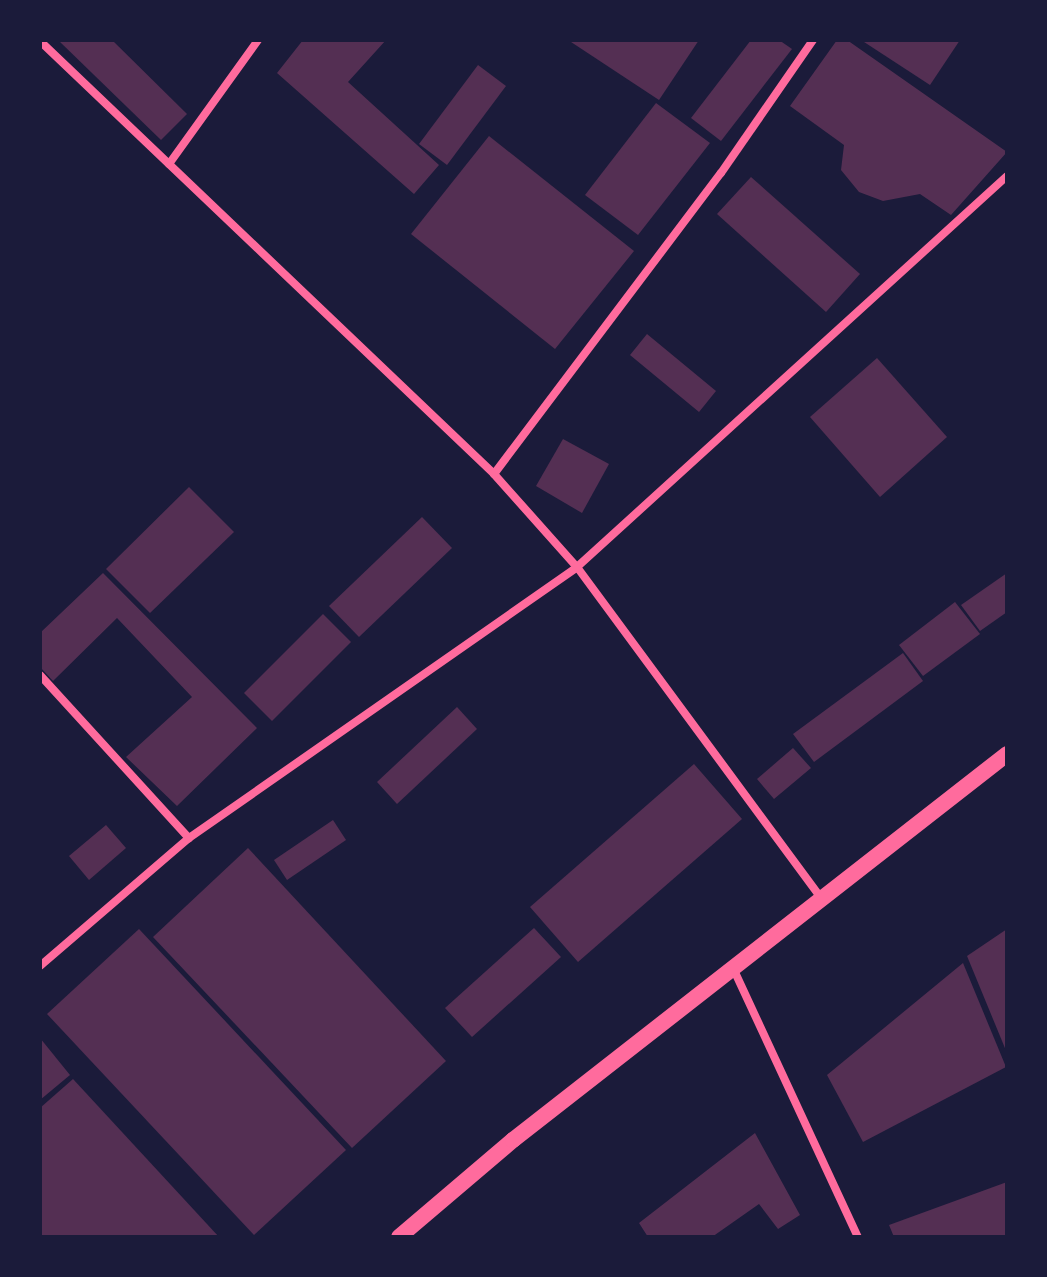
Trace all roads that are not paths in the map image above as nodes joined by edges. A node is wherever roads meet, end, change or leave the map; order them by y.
1 (258, 40) edge
2 (813, 40) edge
3 (40, 41) edge
4 (169, 164) junction
5 (1007, 176) edge
6 (494, 474) junction
7 (577, 567) junction
8 (40, 675) edge
9 (1007, 754) edge
10 (189, 838) junction
11 (822, 899) junction
12 (40, 966) edge
13 (733, 968) junction
14 (399, 1237) edge
15 (858, 1237) edge

1 - 4 street
2 - 6 street
3 - 4 street
4 - 6 street
5 - 7 street
6 - 7 street
7 - 10 street
7 - 11 street
8 - 10 street
9 - 11 main road
10 - 12 street
11 - 13 main road
13 - 14 main road
13 - 15 street

